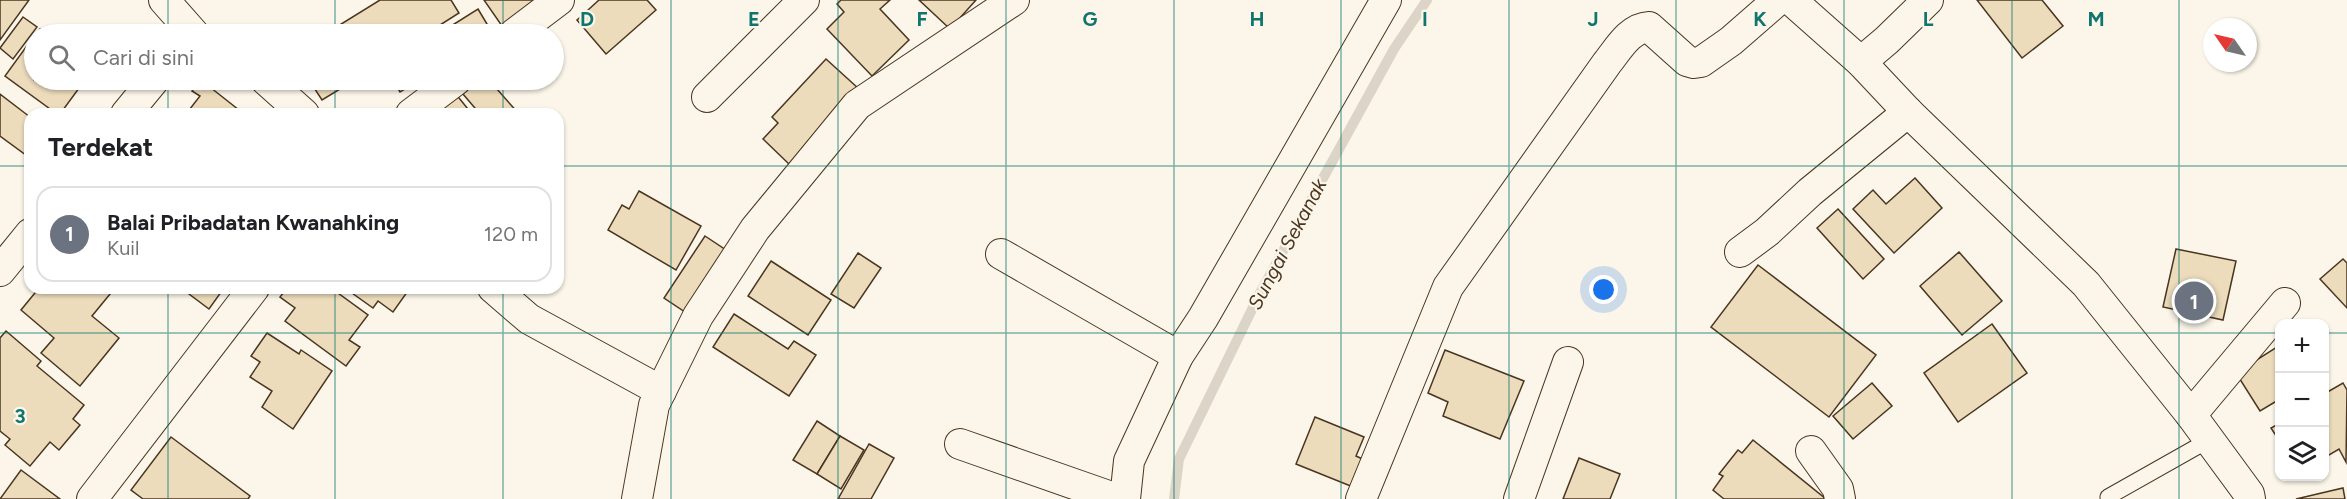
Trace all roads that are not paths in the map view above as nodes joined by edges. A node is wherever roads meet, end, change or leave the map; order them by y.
1 (164, 0) edge
2 (559, 0) edge
3 (804, 0) edge
4 (1014, 0) edge
5 (1386, 0) edge
6 (1778, 0) edge
7 (1791, 0) edge
8 (1928, 0) edge
9 (184, 24) edge
10 (527, 24) edge
11 (1861, 62) junction
12 (146, 90) edge
13 (277, 90) edge
14 (443, 90) edge
15 (707, 97) dead end
16 (131, 108) edge
17 (297, 108) edge
18 (419, 108) edge
19 (1908, 112) junction
20 (24, 241) edge
21 (1740, 252) dead end
22 (1001, 254) dead end
23 (0, 271) edge
24 (249, 294) edge
25 (500, 294) edge
26 (2285, 303) dead end
27 (1178, 356) junction
28 (1568, 362) dead end
29 (661, 391) junction
30 (2191, 415) junction
31 (2209, 440) junction
32 (960, 444) dead end
33 (1811, 451) dead end
34 (2108, 497) dead end
35 (92, 499) edge
36 (637, 499) edge
37 (1117, 499) edge
38 (1125, 499) edge
39 (1361, 499) edge
40 (1519, 499) edge
41 (1840, 499) edge
42 (2250, 499) edge

1 - 9 street
2 - 10 street
3 - 15 street
4 - 29 street
5 - 27 street
6 - 39 street
7 - 11 street
8 - 11 street
11 - 19 street
12 - 16 street
13 - 17 street
14 - 18 street
19 - 21 street
19 - 30 street
20 - 23 street
22 - 27 street
24 - 35 street
25 - 29 street
26 - 30 street
27 - 38 street
28 - 40 street
29 - 36 street
30 - 31 street
31 - 34 lane
31 - 42 street
32 - 37 street
33 - 41 street

